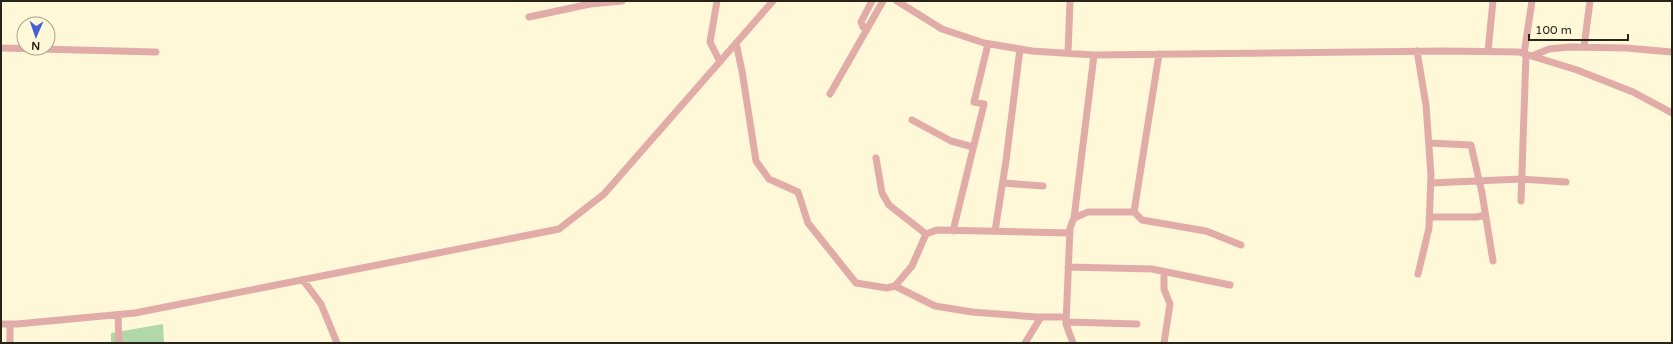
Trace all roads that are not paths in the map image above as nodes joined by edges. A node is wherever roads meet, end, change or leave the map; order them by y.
1 (622, 1) edge
2 (717, 1) edge
3 (773, 1) edge
4 (872, 1) edge
5 (883, 1) edge
6 (897, 1) edge
7 (1070, 1) edge
8 (1493, 1) edge
9 (1532, 1) edge
10 (1590, 1) edge
11 (529, 17) dead end
12 (867, 29) junction
13 (736, 43) junction
14 (988, 44) junction
15 (1584, 47) junction
16 (1, 48) edge
17 (1020, 49) junction
18 (1417, 51) junction
19 (156, 52) dead end
20 (1488, 52) junction
21 (1672, 52) edge
22 (1068, 53) junction
23 (1158, 54) junction
24 (1094, 55) junction
25 (1527, 55) junction
26 (720, 62) junction
27 (830, 94) dead end
28 (1672, 113) edge
29 (912, 120) dead end
30 (1429, 143) junction
31 (973, 147) junction
32 (876, 158) dead end
33 (1521, 179) junction
34 (1480, 182) junction
35 (1566, 182) dead end
36 (1003, 183) junction
37 (1431, 183) junction
38 (1043, 186) dead end
39 (1521, 201) dead end
40 (1134, 212) junction
41 (1485, 215) junction
42 (1429, 217) junction
43 (1074, 218) junction
44 (953, 231) junction
45 (995, 232) junction
46 (1070, 233) junction
47 (926, 234) junction
48 (1242, 245) dead end
49 (1493, 261) dead end
50 (1068, 266) junction
51 (1164, 272) junction
52 (1418, 274) dead end
53 (303, 280) junction
54 (1230, 285) dead end
55 (895, 286) junction
56 (118, 315) junction
57 (1041, 317) junction
58 (1066, 320) junction
59 (1, 324) edge
60 (10, 324) junction
61 (1137, 324) dead end
62 (10, 343) edge
63 (119, 343) edge
64 (337, 343) edge
65 (1025, 343) edge
66 (1072, 343) edge
67 (1164, 343) edge

1 - 11 street
2 - 26 street
3 - 13 street
4 - 12 street
5 - 12 street
6 - 14 street
7 - 22 street
8 - 20 street
9 - 25 street
10 - 15 street
12 - 27 street
13 - 26 street
13 - 55 street
14 - 17 street
14 - 31 street
15 - 21 street
15 - 25 street
16 - 19 street
17 - 22 street
17 - 36 street
18 - 20 street
18 - 23 street
18 - 30 street
20 - 25 street
22 - 24 street
23 - 24 street
23 - 40 street
24 - 43 street
25 - 28 street
25 - 33 street
26 - 53 street
29 - 31 street
30 - 34 street
30 - 37 street
31 - 44 street
32 - 47 street
33 - 34 street
33 - 35 street
33 - 39 street
34 - 37 street
34 - 41 street
36 - 38 street
36 - 45 street
37 - 42 street
40 - 43 street
40 - 48 street
41 - 42 street
41 - 49 street
42 - 52 street
43 - 46 street
44 - 45 street
44 - 47 street
45 - 46 street
46 - 50 street
47 - 55 street
50 - 51 street
50 - 58 street
51 - 54 street
51 - 67 street
53 - 56 street
53 - 64 street
55 - 57 street
56 - 60 street
56 - 63 street
57 - 58 street
57 - 65 street
58 - 61 street
58 - 66 street
59 - 60 street
60 - 62 street

